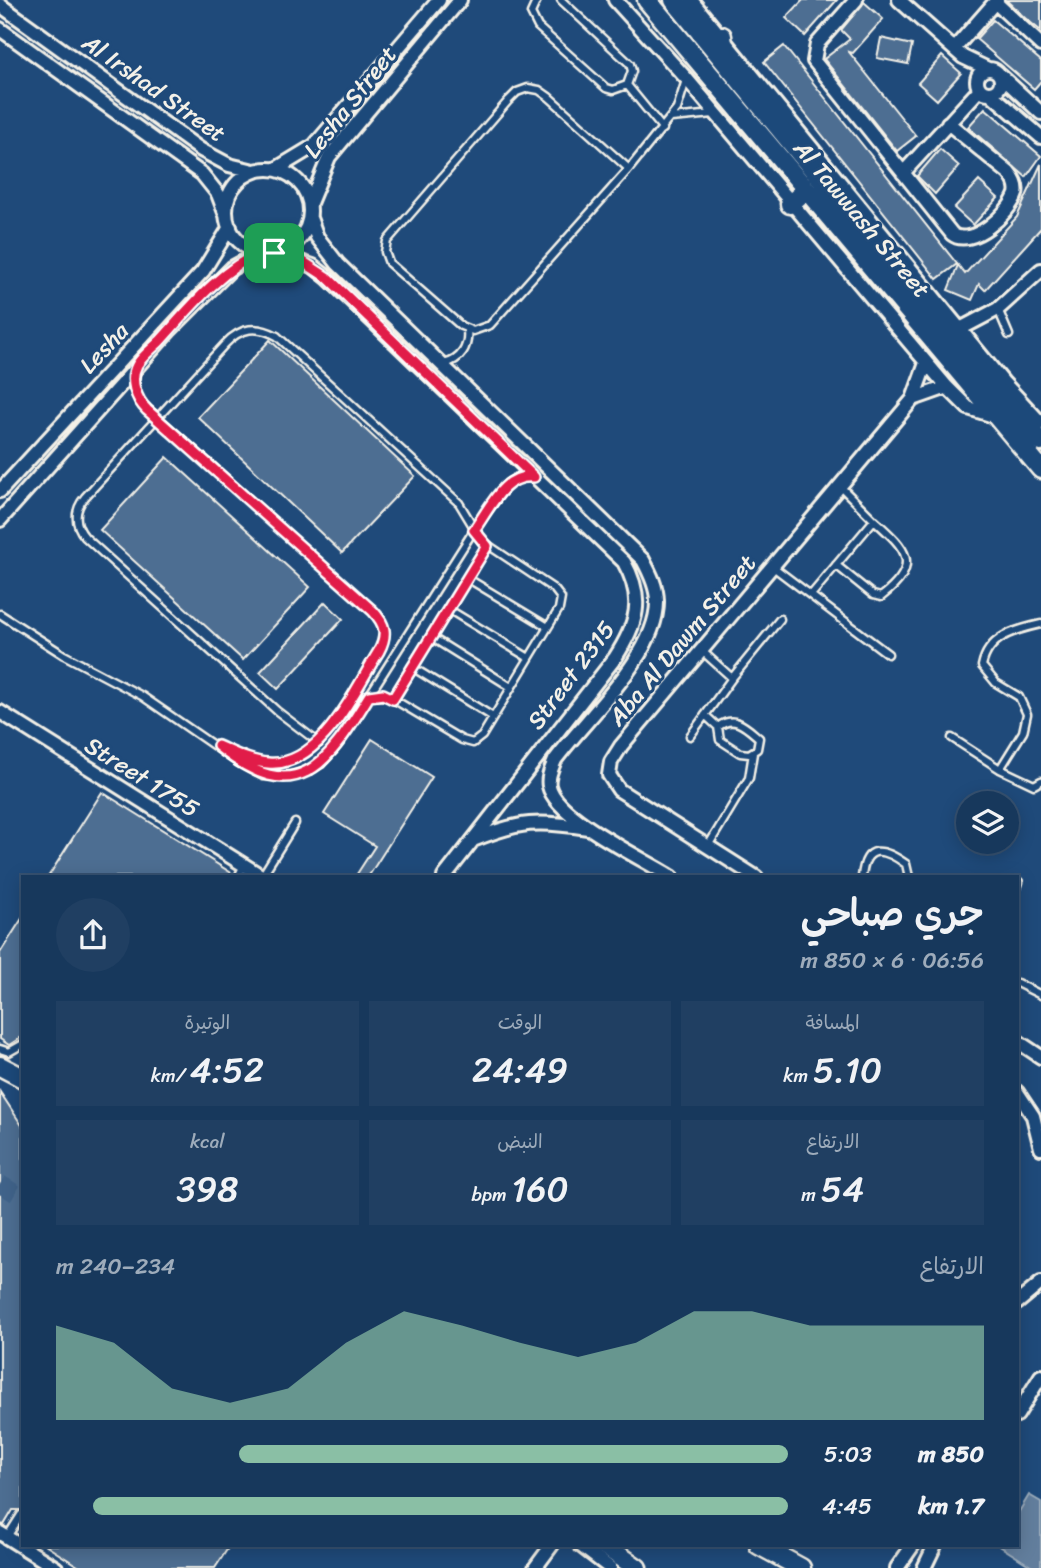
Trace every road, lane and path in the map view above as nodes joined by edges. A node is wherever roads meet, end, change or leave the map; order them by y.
1 (439, 0) edge
2 (460, 0) edge
3 (537, 0) edge
4 (561, 0) edge
5 (615, 0) edge
6 (647, 0) edge
7 (674, 0) edge
8 (691, 0) edge
9 (856, 0) edge
10 (899, 0) edge
11 (996, 1) edge
12 (0, 5) edge
13 (0, 29) edge
14 (722, 36) junction
15 (1041, 45) edge
16 (958, 53) junction
17 (725, 62) junction
18 (994, 72) junction
19 (686, 78) junction
20 (626, 85) junction
21 (982, 88) junction
22 (1041, 113) edge
23 (714, 114) junction
24 (671, 118) junction
25 (948, 122) junction
26 (663, 129) junction
27 (1041, 137) edge
28 (276, 169) junction
29 (629, 169) junction
30 (254, 171) junction
31 (903, 173) junction
32 (806, 190) junction
33 (310, 203) junction
34 (790, 204) junction
35 (310, 218) junction
36 (228, 221) junction
37 (268, 253) junction
38 (1041, 270) edge
39 (998, 309) junction
40 (960, 329) junction
41 (467, 330) junction
42 (1009, 335) dead end
43 (926, 363) junction
44 (442, 365) junction
45 (137, 366) junction
46 (947, 387) junction
47 (913, 399) junction
48 (998, 417) junction
49 (157, 419) junction
50 (1041, 423) edge
51 (1041, 442) edge
52 (1041, 468) edge
53 (534, 477) junction
54 (839, 485) junction
55 (0, 491) edge
56 (0, 520) edge
57 (874, 520) junction
58 (474, 530) junction
59 (487, 546) junction
60 (836, 565) junction
61 (772, 566) junction
62 (467, 578) junction
63 (811, 595) junction
64 (448, 609) junction
65 (0, 614) edge
66 (780, 618) dead end
67 (1041, 624) edge
68 (548, 627) junction
69 (431, 637) junction
70 (701, 650) junction
71 (888, 654) dead end
72 (529, 658) junction
73 (412, 667) junction
74 (732, 678) junction
75 (511, 687) junction
76 (369, 696) junction
77 (393, 699) junction
78 (0, 712) edge
79 (705, 715) junction
80 (493, 717) junction
81 (718, 727) junction
82 (690, 736) dead end
83 (952, 738) dead end
84 (319, 743) junction
85 (218, 746) junction
86 (753, 753) junction
87 (1000, 769) junction
88 (1041, 781) edge
89 (295, 823) dead end
90 (588, 828) junction
91 (470, 841) junction
92 (708, 846) junction
93 (241, 871) edge
94 (260, 875) edge
95 (445, 875) edge
96 (669, 875) edge
97 (754, 875) edge
98 (862, 875) edge
99 (909, 875) edge
100 (1019, 984) edge
101 (1041, 995) edge
102 (1019, 1042) edge
103 (21, 1045) edge
104 (0, 1049) edge
105 (1041, 1057) edge
106 (1019, 1095) edge
107 (1041, 1148) edge
108 (1041, 1283) edge
109 (1019, 1301) edge
110 (1041, 1376) edge
111 (1019, 1412) edge
112 (21, 1515) edge
113 (3, 1535) edge
114 (21, 1545) edge
115 (24, 1547) edge
116 (583, 1547) edge
117 (607, 1547) edge
118 (762, 1547) edge
119 (912, 1547) edge
120 (934, 1547) edge
121 (547, 1548) edge
122 (55, 1568) edge
123 (536, 1568) edge
124 (610, 1568) edge
125 (637, 1568) edge
126 (801, 1568) edge
127 (897, 1568) edge
128 (923, 1568) edge

1 - 28 street, Lesha Street
2 - 33 street, Lesha Street
3 - 20 lane
4 - 20 lane
5 - 19 street
6 - 32 street, Al Tawwash Street
7 - 17 street, Al Tawwash Street
8 - 14 street
9 - 31 street
10 - 16 street
11 - 15 street
11 - 16 street
12 - 30 street, Al Irshad Street
13 - 36 street, Al Irshad Street
14 - 17 street
14 - 40 street
16 - 18 street
16 - 21 street
17 - 51 street, Al Tawwash Street
18 - 21 street
18 - 21 street
18 - 22 street
19 - 23 street
19 - 24 lane
20 - 26 lane
21 - 25 street
21 - 27 street
23 - 24 lane
23 - 34 street
24 - 26 lane
25 - 31 street
25 - 31 street
26 - 29 lane
28 - 30 street
28 - 33 street
29 - 41 lane
29 - 41 lane
30 - 36 street
32 - 34 street
32 - 48 street, Al Tawwash Street
33 - 35 street
34 - 43 street
35 - 37 street
35 - 44 street, Street 2315
36 - 37 street
36 - 55 street, Lesha
37 - 45 street
37 - 53 street, Street 2315
38 - 39 street
39 - 40 street
39 - 42 lane
40 - 50 street
41 - 44 lane
43 - 46 street
43 - 47 street, Aba Al Dawm Street
44 - 90 street, Street 2315
45 - 49 lane
45 - 56 street
46 - 47 street, Aba Al Dawm Street
46 - 48 street
47 - 54 street, Aba Al Dawm Street
48 - 52 street, Al Tawwash Street
49 - 58 lane
49 - 84 lane
49 - 84 lane
53 - 58 lane
53 - 91 street, Street 2315
54 - 57 lane
54 - 61 street, Aba Al Dawm Street
57 - 60 lane
57 - 60 lane
58 - 59 lane
58 - 76 lane
59 - 62 lane
59 - 68 lane
60 - 63 lane
61 - 63 lane
61 - 70 street, Aba Al Dawm Street
62 - 64 lane
62 - 68 lane
63 - 71 lane
64 - 69 lane
64 - 72 lane
65 - 85 lane
66 - 74 lane
67 - 87 lane
68 - 72 lane
69 - 73 lane
69 - 75 lane
70 - 74 lane
70 - 92 street, Aba Al Dawm Street
72 - 75 lane
73 - 77 lane
73 - 80 lane
74 - 79 lane
75 - 80 lane
76 - 77 lane
76 - 85 lane
77 - 80 lane
78 - 93 street, Street 1755
79 - 81 lane
79 - 82 lane
81 - 86 lane
81 - 86 lane
83 - 87 lane
84 - 85 lane
86 - 92 lane
87 - 88 lane
89 - 94 lane
90 - 91 street, Street 2315
90 - 96 street, Street 2315
91 - 95 street, Street 2315
92 - 97 street, Aba Al Dawm Street
98 - 99 lane
100 - 101 lane
102 - 105 street
103 - 104 lane
106 - 107 street
108 - 109 street
110 - 111 street
112 - 113 lane
113 - 114 street
115 - 122 street
116 - 124 street
117 - 125 street
118 - 126 street
119 - 127 street
120 - 128 street
121 - 123 street

